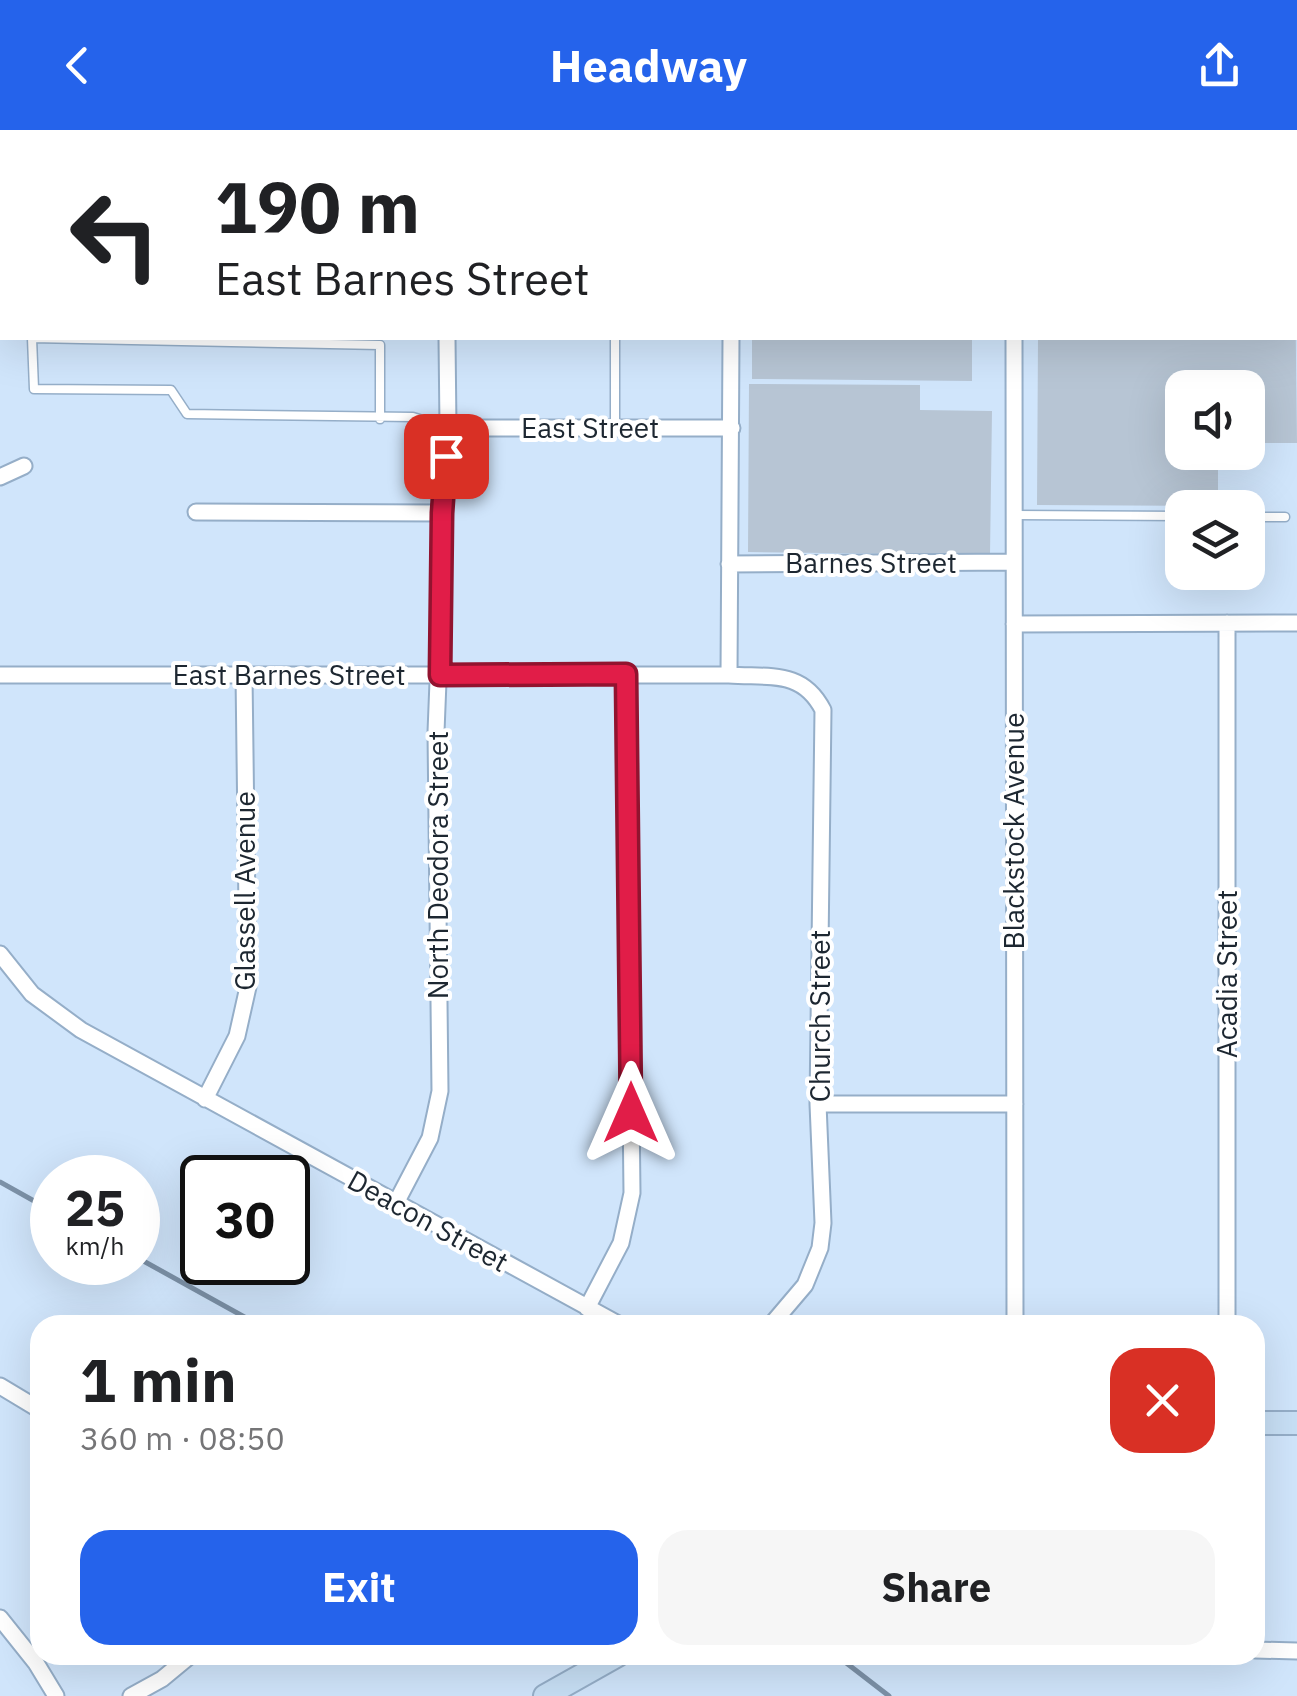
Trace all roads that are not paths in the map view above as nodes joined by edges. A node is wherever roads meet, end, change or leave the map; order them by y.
1 (32, 340) edge
2 (138, 340) edge
3 (447, 340) edge
4 (615, 340) edge
5 (730, 340) edge
6 (1014, 340) edge
7 (354, 341) edge
8 (380, 419) junction
9 (448, 428) junction
10 (615, 428) junction
11 (732, 428) junction
12 (24, 466) dead end
13 (0, 477) edge
14 (196, 512) dead end
15 (442, 513) junction
16 (1013, 515) junction
17 (1165, 516) edge
18 (1265, 517) edge
19 (1284, 517) dead end
20 (1013, 562) junction
21 (729, 564) junction
22 (1227, 623) junction
23 (1297, 623) edge
24 (1014, 624) junction
25 (0, 674) edge
26 (626, 674) junction
27 (244, 675) junction
28 (440, 675) junction
29 (729, 675) junction
30 (813, 692) joint
31 (0, 954) edge
32 (14, 976) junction
33 (0, 986) edge
34 (205, 1098) junction
35 (818, 1104) junction
36 (1015, 1104) junction
37 (396, 1204) junction
38 (588, 1308) junction
39 (601, 1315) edge
40 (780, 1315) edge
41 (1014, 1315) edge
42 (1227, 1315) edge
43 (0, 1386) edge
44 (30, 1404) edge
45 (1265, 1423) edge
46 (1297, 1423) edge
47 (0, 1618) edge
48 (1265, 1650) edge
49 (1297, 1651) edge
50 (30, 1655) edge
51 (38, 1665) edge
52 (178, 1665) edge
53 (600, 1665) edge
54 (56, 1696) edge
55 (132, 1696) edge
56 (545, 1696) edge

1 - 8 lane
2 - 7 lane
3 - 9 street, North Deodora Street
4 - 10 lane
5 - 11 street
6 - 16 street, Blackstock Avenue
7 - 8 lane
8 - 9 lane
9 - 10 street, East Street
9 - 15 street, North Deodora Street
10 - 11 street, East Street
11 - 21 street
12 - 13 street
14 - 15 street
15 - 28 street, North Deodora Street
16 - 17 lane
16 - 20 street, Blackstock Avenue
18 - 19 lane
20 - 21 street, Barnes Street
20 - 24 street, Blackstock Avenue
21 - 29 street
22 - 23 street
22 - 24 street
22 - 42 street, Acadia Street
24 - 36 street, Blackstock Avenue
25 - 27 street, East Barnes Street
26 - 28 street, East Barnes Street
26 - 29 street, East Barnes Street
26 - 38 street
27 - 28 street, East Barnes Street
27 - 34 street, Glassell Avenue
28 - 37 street, North Deodora Street
29 - 30 street, East Barnes Street
30 - 35 street, Church Street
31 - 32 street, Deacon Street
32 - 33 street
32 - 34 street, Deacon Street
34 - 37 street, Deacon Street
35 - 36 street
35 - 40 street, Church Street
36 - 41 street, Blackstock Avenue
37 - 38 street, Deacon Street
38 - 39 street
43 - 44 street
45 - 46 main road
47 - 50 street
48 - 49 street
51 - 54 street
52 - 55 street
53 - 56 main road

